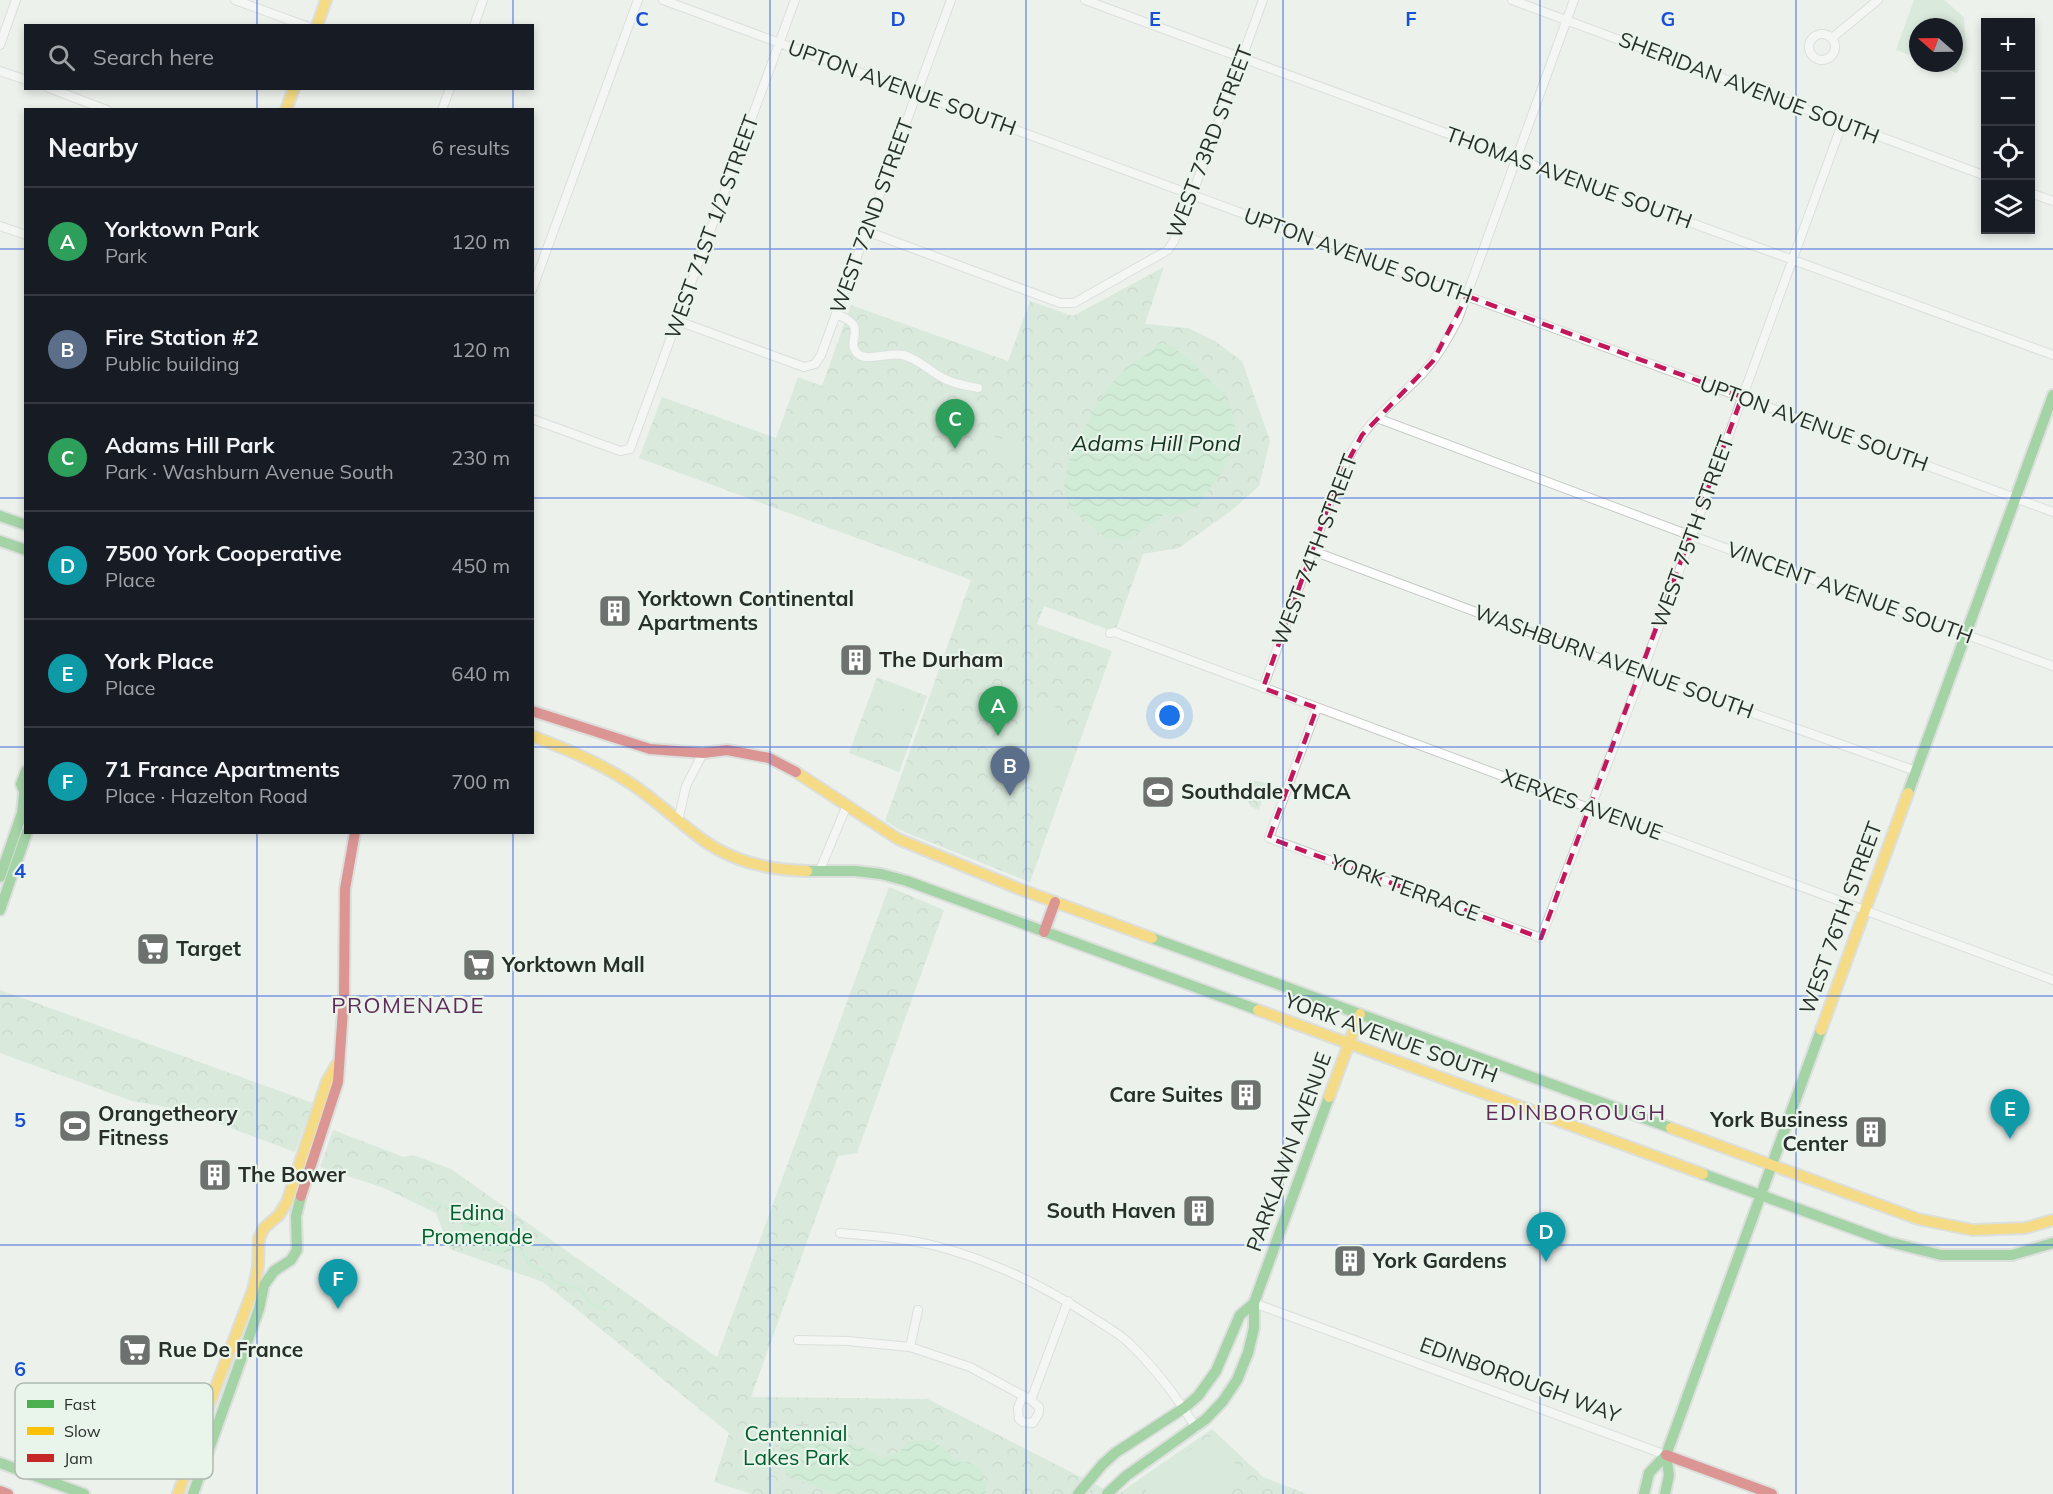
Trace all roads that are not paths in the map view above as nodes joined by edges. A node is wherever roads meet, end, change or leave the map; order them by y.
1 (16, 0) edge
2 (235, 0) edge
3 (326, 0) edge
4 (483, 0) edge
5 (638, 0) edge
6 (663, 0) edge
7 (795, 0) edge
8 (951, 0) edge
9 (1085, 0) edge
10 (1263, 0) edge
11 (1512, 0) edge
12 (1574, 0) edge
13 (1878, 0) edge
14 (1567, 20) junction
15 (301, 24) edge
16 (318, 24) edge
17 (475, 24) edge
18 (1832, 38) dead end
19 (779, 43) junction
20 (0, 45) edge
21 (1242, 58) junction
22 (0, 71) edge
23 (24, 79) edge
24 (54, 90) edge
25 (293, 90) edge
26 (449, 90) edge
27 (917, 94) junction
28 (102, 108) edge
29 (287, 108) edge
30 (443, 108) edge
31 (1842, 124) junction
32 (1517, 158) junction
33 (1981, 175) edge
34 (2035, 194) edge
35 (1192, 195) junction
36 (2053, 201) edge
37 (0, 226) edge
38 (866, 231) junction
39 (24, 234) edge
40 (1792, 261) junction
41 (534, 285) edge
42 (1467, 296) junction
43 (836, 315) junction
44 (678, 321) junction
45 (2053, 355) edge
46 (978, 388) dead end
47 (2053, 395) edge
48 (1742, 397) junction
49 (1377, 418) junction
50 (534, 419) edge
51 (2016, 498) junction
52 (2053, 512) edge
53 (0, 516) edge
54 (24, 524) edge
55 (1692, 536) junction
56 (0, 541) edge
57 (24, 549) edge
58 (1313, 551) junction
59 (1110, 633) dead end
60 (1966, 634) junction
61 (2053, 666) edge
62 (1642, 673) junction
63 (1263, 688) junction
64 (1317, 708) junction
65 (534, 712) edge
66 (534, 737) edge
67 (703, 753) junction
68 (1916, 771) junction
69 (24, 776) edge
70 (24, 792) edge
71 (24, 801) edge
72 (847, 805) junction
73 (1591, 808) junction
74 (678, 821) junction
75 (26, 834) edge
76 (355, 834) edge
77 (819, 873) junction
78 (0, 877) edge
79 (1055, 902) junction
80 (0, 910) edge
81 (1865, 910) junction
82 (1044, 932) junction
83 (1541, 939) joint
84 (2053, 980) edge
85 (1360, 1014) junction
86 (1350, 1044) junction
87 (338, 1061) junction
88 (1772, 1166) junction
89 (1761, 1196) junction
90 (2053, 1220) edge
91 (272, 1222) junction
92 (297, 1233) junction
93 (840, 1233) dead end
94 (2053, 1243) edge
95 (258, 1254) junction
96 (283, 1265) junction
97 (1068, 1301) junction
98 (1254, 1303) junction
99 (918, 1310) dead end
100 (798, 1340) dead end
101 (910, 1347) junction
102 (213, 1394) edge
103 (1023, 1395) junction
104 (1031, 1400) junction
105 (1184, 1408) junction
106 (1196, 1428) junction
107 (213, 1440) edge
108 (1666, 1455) junction
109 (0, 1463) edge
110 (15, 1469) edge
111 (43, 1479) edge
112 (183, 1479) edge
113 (199, 1479) edge
114 (0, 1491) edge
115 (8, 1494) edge
116 (84, 1494) edge
117 (178, 1494) edge
118 (194, 1494) edge
119 (1078, 1494) edge
120 (1107, 1494) edge
121 (1644, 1494) edge
122 (1665, 1494) edge
123 (1772, 1494) edge

1 - 20 street
2 - 15 street
3 - 16 street
4 - 17 street
5 - 41 street
6 - 19 street, UPTON AVENUE SOUTH
7 - 19 street, WEST 71ST 1/2 STREET
8 - 27 street, WEST 72ND STREET
9 - 21 street, THOMAS AVENUE SOUTH
10 - 21 street, WEST 73RD STREET
11 - 14 street, SHERIDAN AVENUE SOUTH
12 - 14 street, WEST 74TH STREET
13 - 18 street
14 - 31 street, SHERIDAN AVENUE SOUTH
14 - 32 street, WEST 74TH STREET
19 - 27 street, UPTON AVENUE SOUTH
19 - 44 street, WEST 71ST 1/2 STREET
21 - 32 street, THOMAS AVENUE SOUTH
21 - 35 street, WEST 73RD STREET
22 - 23 street
24 - 28 street
25 - 29 street
26 - 30 street
27 - 35 street, UPTON AVENUE SOUTH
27 - 38 street, WEST 72ND STREET
31 - 33 street, SHERIDAN AVENUE SOUTH
31 - 40 street, WEST 75TH STREET
32 - 40 street, THOMAS AVENUE SOUTH
32 - 42 street, WEST 74TH STREET
34 - 36 street
35 - 38 street, WEST 73RD STREET
35 - 42 street, UPTON AVENUE SOUTH
37 - 39 street
38 - 43 street, WEST 72ND STREET
40 - 45 street, THOMAS AVENUE SOUTH
40 - 48 street, WEST 75TH STREET
42 - 48 street, UPTON AVENUE SOUTH
42 - 49 street, WEST 74TH STREET
43 - 44 street, WEST 72ND STREET
43 - 46 street
44 - 50 street, WEST 71ST 1/2 STREET
47 - 51 street, WEST 76TH STREET
48 - 51 street, UPTON AVENUE SOUTH
48 - 55 street, WEST 75TH STREET
49 - 55 street, VINCENT AVENUE SOUTH
49 - 58 street, WEST 74TH STREET
51 - 52 street, UPTON AVENUE SOUTH
51 - 60 street, WEST 76TH STREET
53 - 54 street
55 - 60 street, VINCENT AVENUE SOUTH
55 - 62 street, WEST 75TH STREET
56 - 57 street
58 - 62 street, WASHBURN AVENUE SOUTH
58 - 63 street, WEST 74TH STREET
59 - 63 street, XERXES AVENUE
60 - 61 street, VINCENT AVENUE SOUTH
60 - 68 street, WEST 76TH STREET
62 - 68 street, WASHBURN AVENUE SOUTH
62 - 73 street, WEST 75TH STREET
63 - 64 street, XERXES AVENUE
64 - 73 street, XERXES AVENUE
64 - 83 street, YORK TERRACE
65 - 67 street, YORK AVENUE SOUTH
66 - 74 street, YORK AVENUE SOUTH
67 - 72 street, YORK AVENUE SOUTH
67 - 74 street
68 - 81 street, WEST 76TH STREET
69 - 70 street
71 - 78 street
72 - 77 street
72 - 79 street, YORK AVENUE SOUTH
73 - 81 street, XERXES AVENUE
73 - 83 street, WEST 75TH STREET
74 - 77 street, YORK AVENUE SOUTH
75 - 80 street
76 - 87 street
77 - 82 street, YORK AVENUE SOUTH
79 - 82 street
79 - 85 street, YORK AVENUE SOUTH
81 - 84 street, XERXES AVENUE
81 - 88 street, WEST 76TH STREET
82 - 86 street, YORK AVENUE SOUTH
85 - 86 street, PARKLAWN AVENUE
85 - 88 street, YORK AVENUE SOUTH
86 - 89 street, YORK AVENUE SOUTH
86 - 98 street, PARKLAWN AVENUE
87 - 91 street
87 - 92 street
88 - 89 street, WEST 76TH STREET
88 - 90 street, YORK AVENUE SOUTH
89 - 94 street, YORK AVENUE SOUTH
89 - 108 street, WEST 76TH STREET
91 - 92 street
91 - 95 street
92 - 96 street
93 - 97 street
95 - 96 street
95 - 102 street
96 - 107 street
97 - 104 street
97 - 105 street
98 - 105 street, PARKLAWN AVENUE
98 - 106 street, PARKLAWN AVENUE
98 - 108 street, EDINBOROUGH WAY
99 - 101 street
100 - 101 street
101 - 103 street
103 - 104 street
103 - 104 street
105 - 106 street
105 - 119 street, PARKLAWN AVENUE
106 - 120 street, PARKLAWN AVENUE
108 - 121 street, WEST 76TH STREET
108 - 122 street, WEST 76TH STREET
108 - 123 street, EDINBOROUGH WAY
109 - 110 street
111 - 116 street
112 - 117 street
113 - 118 street
114 - 115 street

